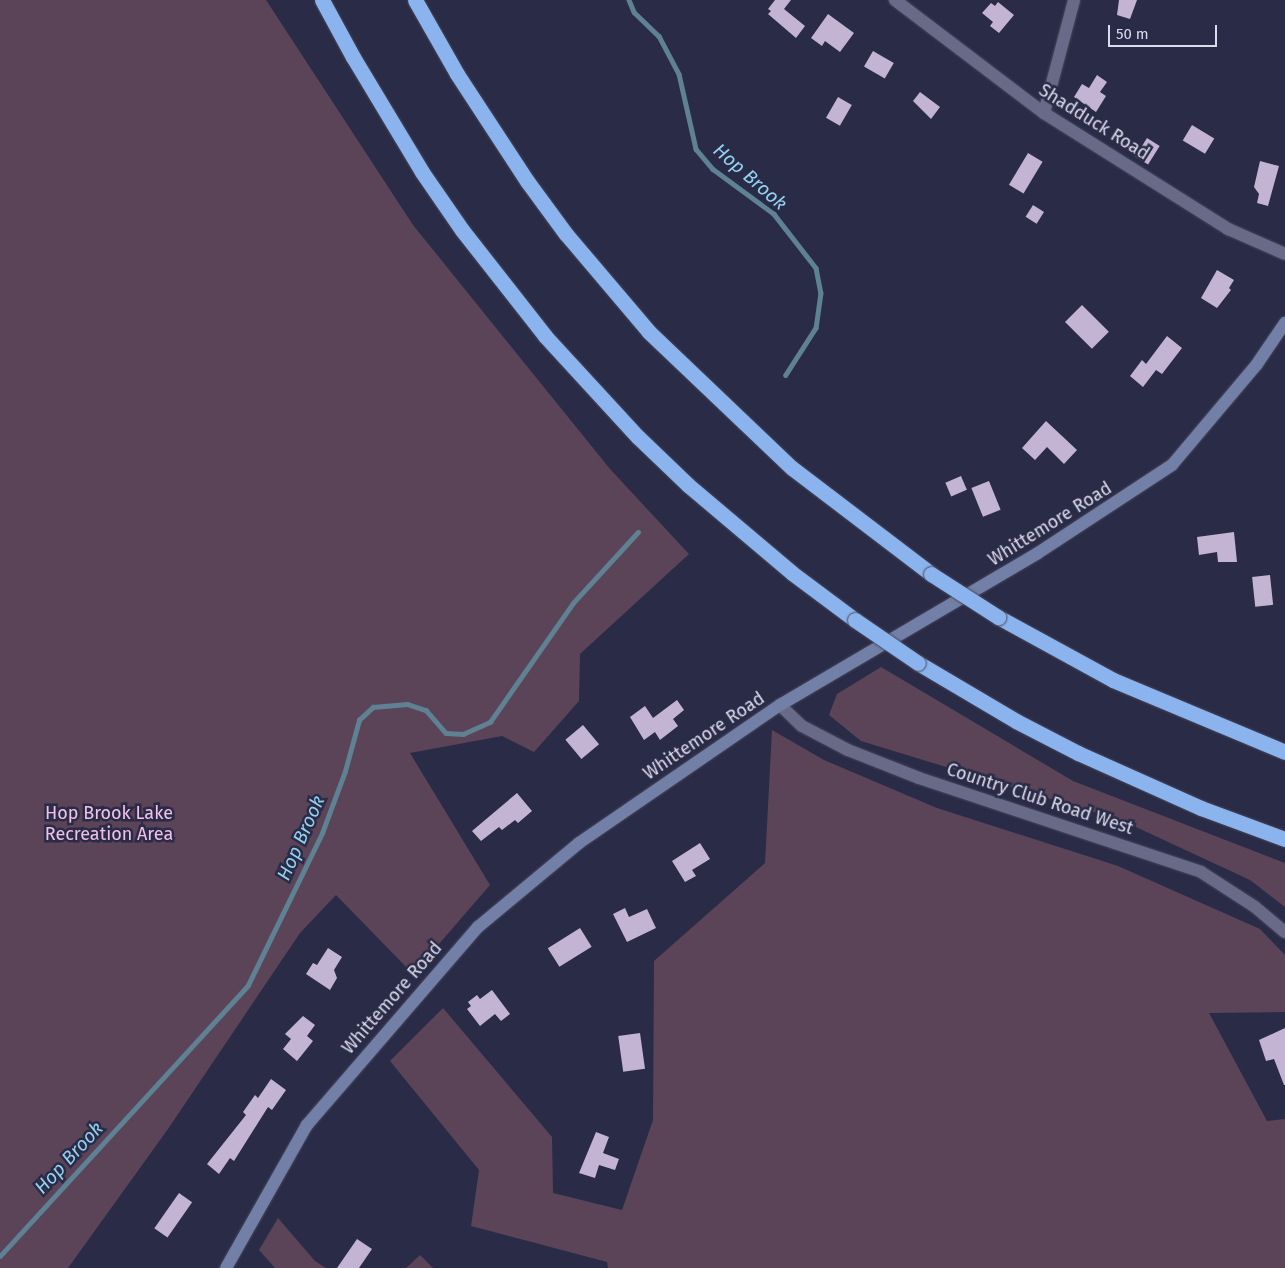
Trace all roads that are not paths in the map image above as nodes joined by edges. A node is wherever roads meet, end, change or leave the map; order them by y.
1 (322, 0) edge
2 (415, 0) edge
3 (895, 0) edge
4 (1074, 0) edge
5 (1044, 113) junction
6 (1285, 254) edge
7 (1285, 323) edge
8 (780, 705) junction
9 (1285, 752) edge
10 (1285, 839) edge
11 (1285, 932) edge
12 (226, 1268) edge

1 - 10 highway, bridge
2 - 9 highway, bridge
3 - 5 street, Shadduck Road
4 - 5 street
5 - 6 street, Shadduck Road
7 - 8 main road, Whittemore Road
8 - 11 street, Country Club Road West
8 - 12 main road, Whittemore Road

